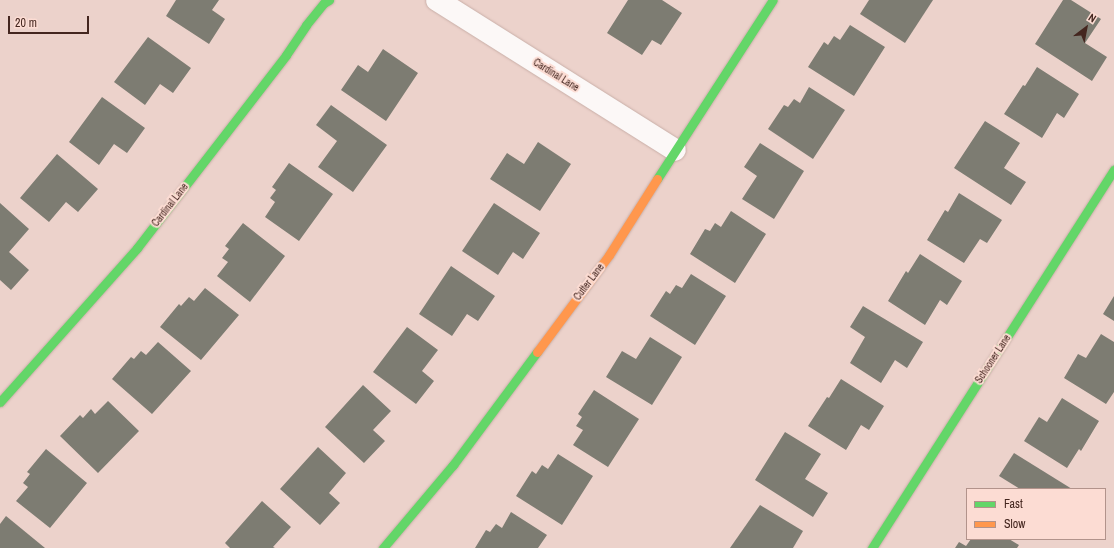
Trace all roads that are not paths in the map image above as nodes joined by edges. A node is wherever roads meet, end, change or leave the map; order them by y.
1 (329, 0) edge
2 (437, 0) edge
3 (773, 0) edge
4 (675, 150) junction
5 (1114, 170) edge
6 (0, 402) edge
7 (383, 548) edge
8 (872, 548) edge

1 - 6 street, Cardinal Lane
2 - 4 street, Cardinal Lane
3 - 4 street, Cutter Lane
4 - 7 street, Cutter Lane
5 - 8 street, Schooner Lane

